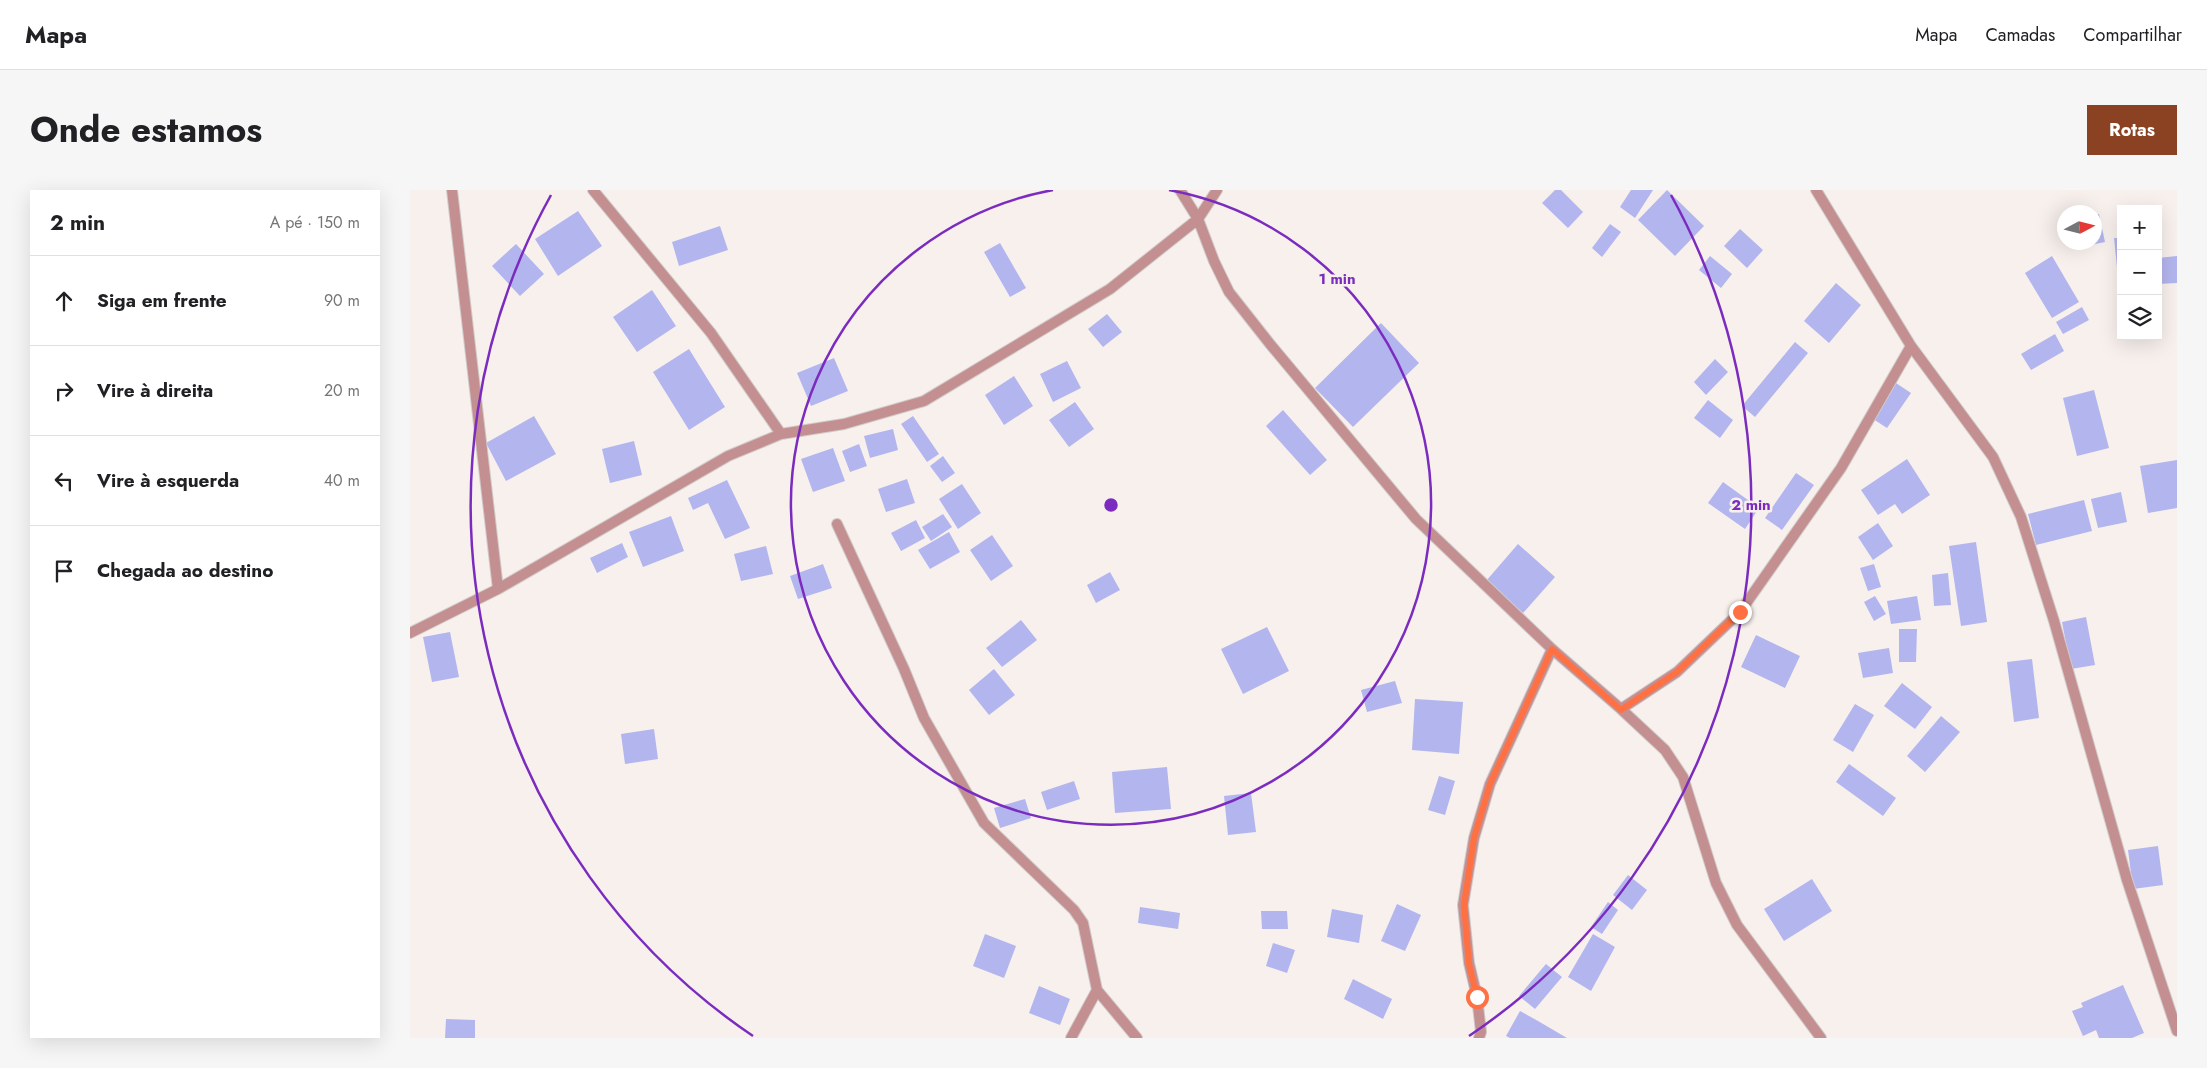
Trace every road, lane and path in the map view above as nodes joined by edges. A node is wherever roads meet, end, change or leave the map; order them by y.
1 (452, 190) edge
2 (593, 190) edge
3 (1180, 190) edge
4 (1217, 190) edge
5 (1816, 190) edge
6 (1198, 219) junction
7 (1911, 346) junction
8 (781, 434) junction
9 (837, 524) dead end
10 (498, 589) junction
11 (410, 633) edge
12 (1552, 649) junction
13 (1621, 710) junction
14 (1097, 990) junction
15 (2177, 1031) edge
16 (1071, 1038) edge
17 (1137, 1038) edge
18 (1479, 1038) edge
19 (1821, 1038) edge

1 - 10 street
2 - 8 street
3 - 6 street
4 - 6 street
5 - 7 street
6 - 8 street
6 - 12 street
7 - 13 street
7 - 15 street
8 - 10 street
9 - 14 street
10 - 11 street
12 - 13 street
12 - 18 street
13 - 19 street
14 - 16 street
14 - 17 street

